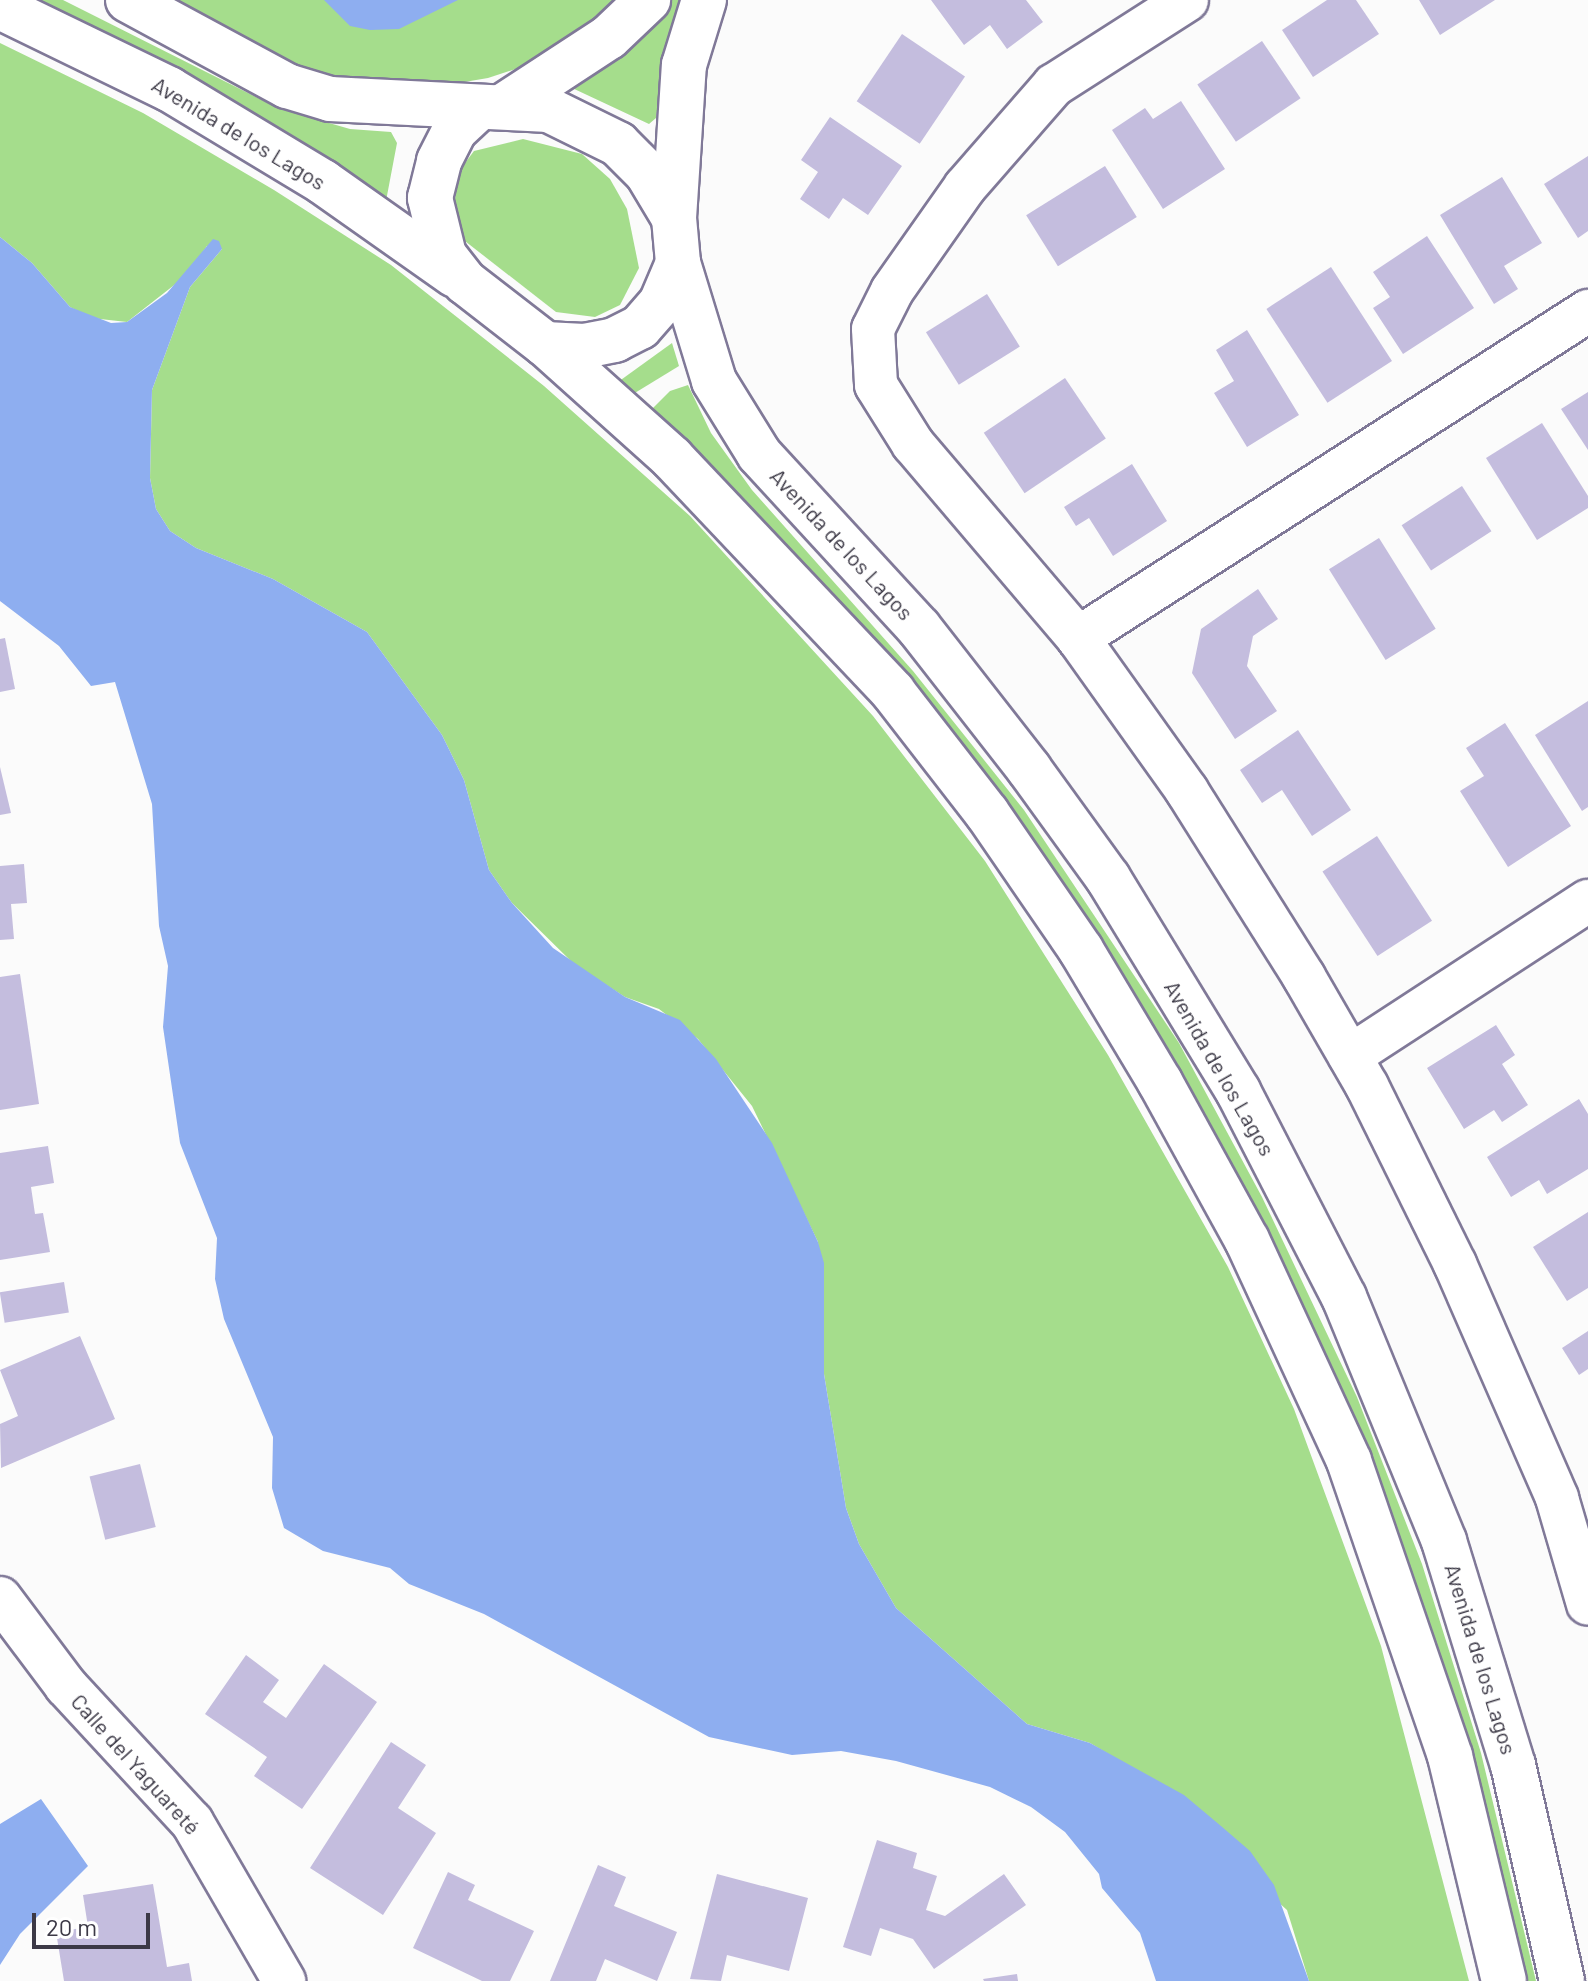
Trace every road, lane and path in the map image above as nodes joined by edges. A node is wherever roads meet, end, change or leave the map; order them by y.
1 (128, 0) edge
2 (648, 0) edge
3 (704, 0) edge
4 (1187, 0) edge
5 (0, 7) edge
6 (492, 106) junction
7 (674, 218) junction
8 (678, 263) junction
9 (465, 282) junction
10 (1588, 311) edge
11 (545, 344) junction
12 (1078, 638) junction
13 (1588, 901) edge
14 (1350, 1056) junction
15 (1572, 1488) edge
16 (0, 1598) edge
17 (1588, 1604) edge
18 (284, 1981) edge
19 (1504, 1981) edge
20 (1562, 1981) edge

1 - 6 street
2 - 6 street
3 - 7 street
4 - 12 street
5 - 9 street, Avenida de los Lagos
6 - 7 street
6 - 9 street
7 - 8 street
8 - 11 street
8 - 20 street, Avenida de los Lagos
9 - 11 street
10 - 12 street
11 - 19 street
12 - 14 street
13 - 14 street
14 - 15 street
15 - 17 street
16 - 18 street, Calle del Yaguareté

